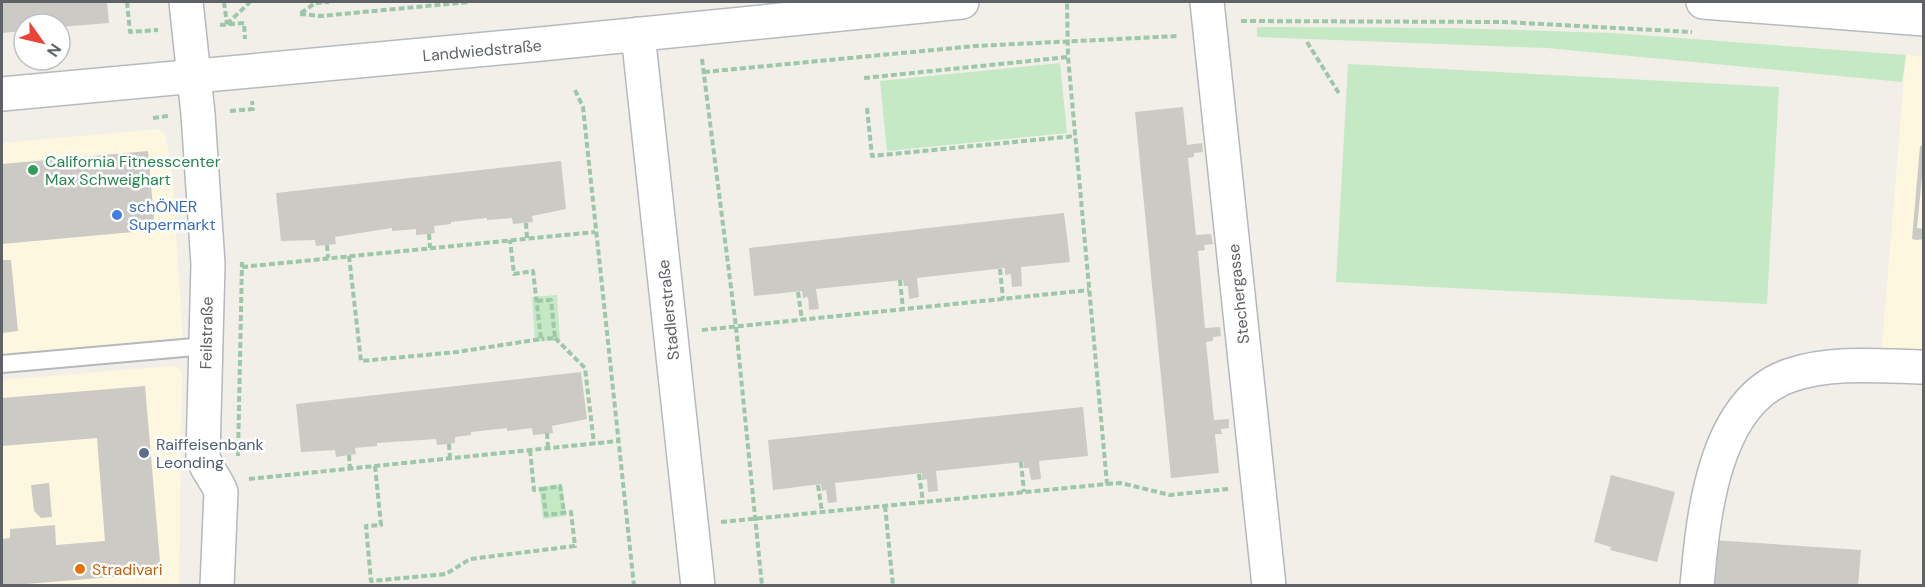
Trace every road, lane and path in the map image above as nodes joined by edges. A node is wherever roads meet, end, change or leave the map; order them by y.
1 (127, 2) edge
2 (186, 2) edge
3 (224, 2) edge
4 (250, 2) edge
5 (329, 2) edge
6 (469, 2) edge
7 (962, 2) edge
8 (1067, 2) edge
9 (1702, 17) edge
10 (1923, 19) edge
11 (1200, 20) edge
12 (244, 23) dead end
13 (227, 24) junction
14 (130, 32) dead end
15 (638, 34) junction
16 (1067, 40) junction
17 (1307, 42) dead end
18 (1068, 57) junction
19 (194, 75) junction
20 (864, 78) dead end
21 (575, 90) dead end
22 (2, 94) edge
23 (1340, 95) dead end
24 (867, 108) dead end
25 (1075, 136) junction
26 (526, 223) dead end
27 (595, 232) junction
28 (429, 234) dead end
29 (527, 238) junction
30 (510, 240) junction
31 (327, 245) dead end
32 (430, 248) junction
33 (349, 256) junction
34 (328, 258) junction
35 (1000, 269) dead end
36 (900, 280) dead end
37 (1089, 290) junction
38 (798, 292) dead end
39 (1003, 299) junction
40 (537, 301) junction
41 (903, 309) junction
42 (802, 320) junction
43 (736, 327) junction
44 (670, 333) junction
45 (555, 338) junction
46 (541, 339) junction
47 (206, 346) junction
48 (2, 364) edge
49 (1923, 367) edge
50 (547, 433) dead end
51 (618, 441) junction
52 (449, 444) dead end
53 (594, 444) junction
54 (548, 448) junction
55 (530, 450) junction
56 (349, 455) dead end
57 (450, 458) junction
58 (1021, 462) dead end
59 (375, 466) junction
60 (238, 468) dead end
61 (351, 469) junction
62 (919, 474) dead end
63 (238, 480) dead end
64 (1107, 484) junction
65 (818, 485) dead end
66 (1238, 488) dead end
67 (543, 489) junction
68 (1024, 492) junction
69 (923, 502) junction
70 (885, 506) junction
71 (822, 512) junction
72 (564, 513) junction
73 (756, 519) junction
74 (692, 525) junction
75 (217, 585) edge
76 (634, 585) edge
77 (698, 585) edge
78 (762, 585) edge
79 (893, 585) edge
80 (1269, 585) edge
81 (1697, 585) edge

1 - 14 path
2 - 19 main road, Feilstraße
3 - 13 path
4 - 13 path
5 - 6 path
7 - 15 main road, Landwiedstraße
8 - 16 path
9 - 10 main road
9 - 11 path
11 - 16 path
11 - 80 main road, Stechergasse
12 - 13 path
15 - 19 main road, Landwiedstraße
15 - 44 main road, Stadlerstraße
16 - 18 path
16 - 43 path
17 - 23 path
18 - 20 path
18 - 25 path
19 - 22 main road, Landwiedstraße
19 - 47 main road, Feilstraße
21 - 27 path
24 - 25 path
25 - 37 path
26 - 29 path
27 - 29 path
27 - 51 path
28 - 32 path
29 - 30 path
30 - 32 path
30 - 40 path
31 - 34 path
32 - 33 path
33 - 34 path
33 - 46 path
34 - 60 path
35 - 39 path
36 - 41 path
37 - 39 path
37 - 64 path
38 - 42 path
39 - 41 path
40 - 45 path
40 - 46 path
41 - 42 path
42 - 43 path
43 - 44 path
43 - 73 path
44 - 74 main road, Stadlerstraße
45 - 46 path
45 - 53 path
47 - 48 lane
47 - 75 main road, Feilstraße
49 - 81 main road
50 - 54 path
51 - 53 path
51 - 76 path
52 - 57 path
53 - 54 path
54 - 55 path
55 - 57 path
55 - 67 path
56 - 61 path
57 - 59 path
58 - 68 path
59 - 61 path
59 - 72 path
61 - 63 path
62 - 69 path
64 - 66 path
64 - 68 path
65 - 71 path
67 - 72 path
67 - 72 path
68 - 69 path
69 - 70 path
70 - 71 path
70 - 79 path
71 - 73 path
73 - 74 path
73 - 78 path
74 - 77 main road, Stadlerstraße

